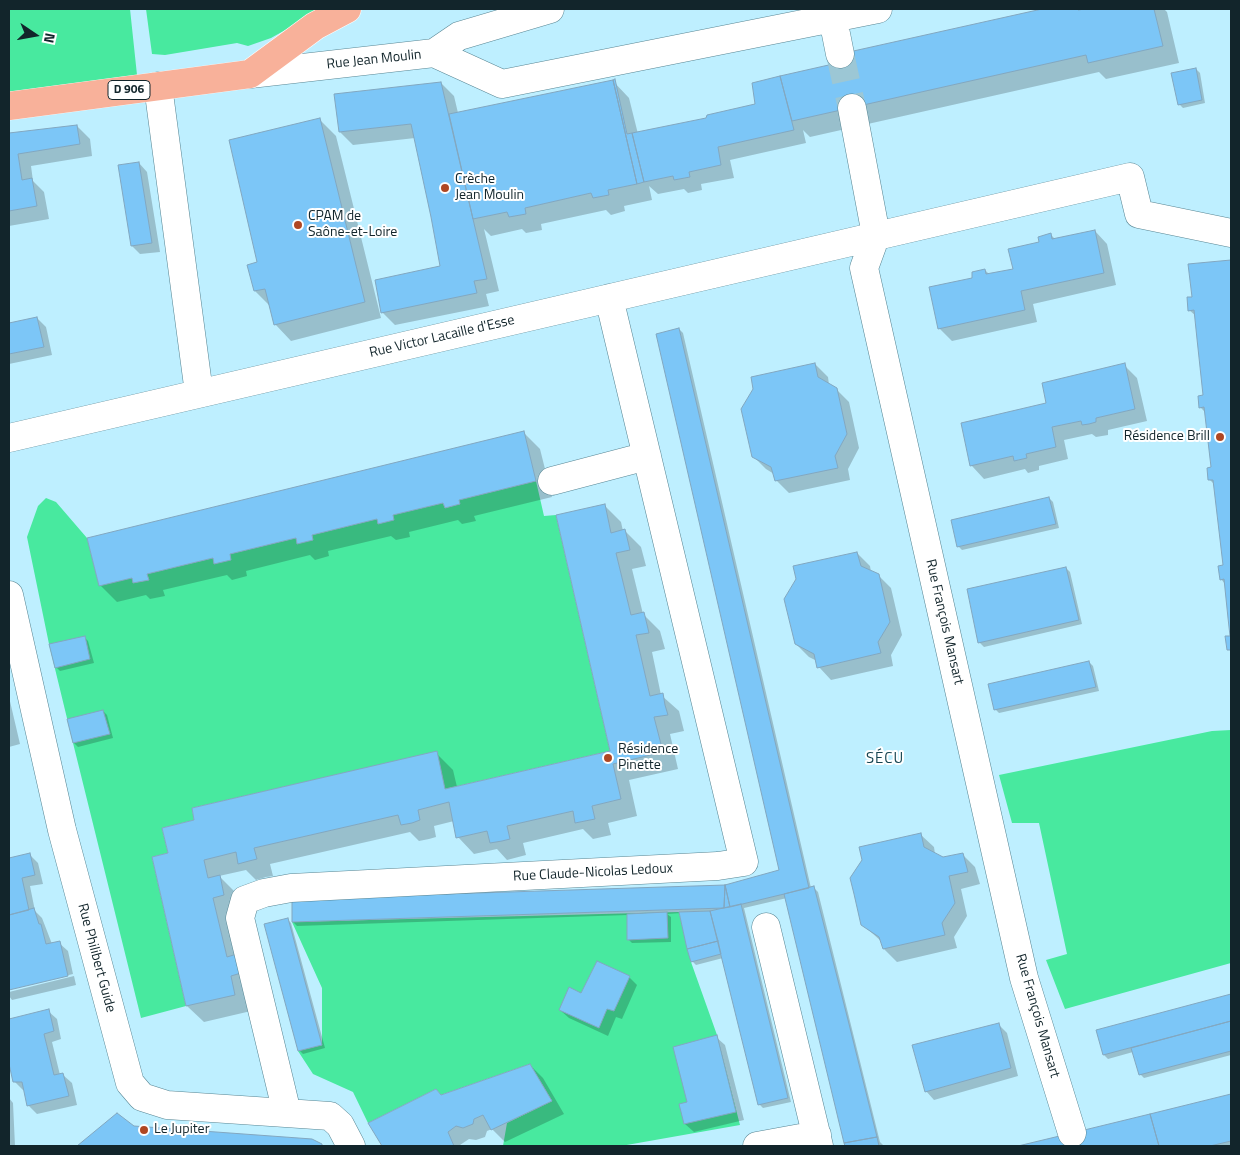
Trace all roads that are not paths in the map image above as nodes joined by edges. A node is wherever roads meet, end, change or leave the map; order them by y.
1 (346, 9) edge
2 (550, 9) edge
3 (878, 9) edge
4 (832, 14) edge
5 (434, 53) junction
6 (840, 54) tunnel mouth
7 (250, 74) junction
8 (158, 86) junction
9 (9, 106) edge
10 (852, 108) tunnel mouth
11 (1231, 233) edge
12 (876, 235) junction
13 (609, 298) junction
14 (199, 393) junction
15 (9, 438) edge
16 (647, 456) junction
17 (552, 481) dead end
18 (9, 594) edge
19 (766, 927) dead end
20 (287, 1113) junction
21 (1072, 1133) dead end
22 (818, 1141) edge
23 (351, 1146) edge
24 (757, 1146) edge

1 - 7 main road, D 906
2 - 5 street, Rue Jean Moulin
3 - 4 street
4 - 5 street
4 - 6 street
5 - 7 street, Rue Jean Moulin
7 - 8 main road, D 906
8 - 9 main road, D 906
8 - 14 street
10 - 12 street
11 - 12 street, Rue Victor Lacaille d'Esse
12 - 13 street, Rue Victor Lacaille d'Esse
12 - 21 street, Rue François Mansart
13 - 14 street, Rue Victor Lacaille d'Esse
13 - 16 street, Rue Claude-Nicolas Ledoux
14 - 15 street, Rue Victor Lacaille d'Esse
16 - 17 street
16 - 20 street, Rue Claude-Nicolas Ledoux
18 - 20 street, Rue Philibert Guide
19 - 22 street
20 - 23 street, Rue Philibert Guide
22 - 24 street

